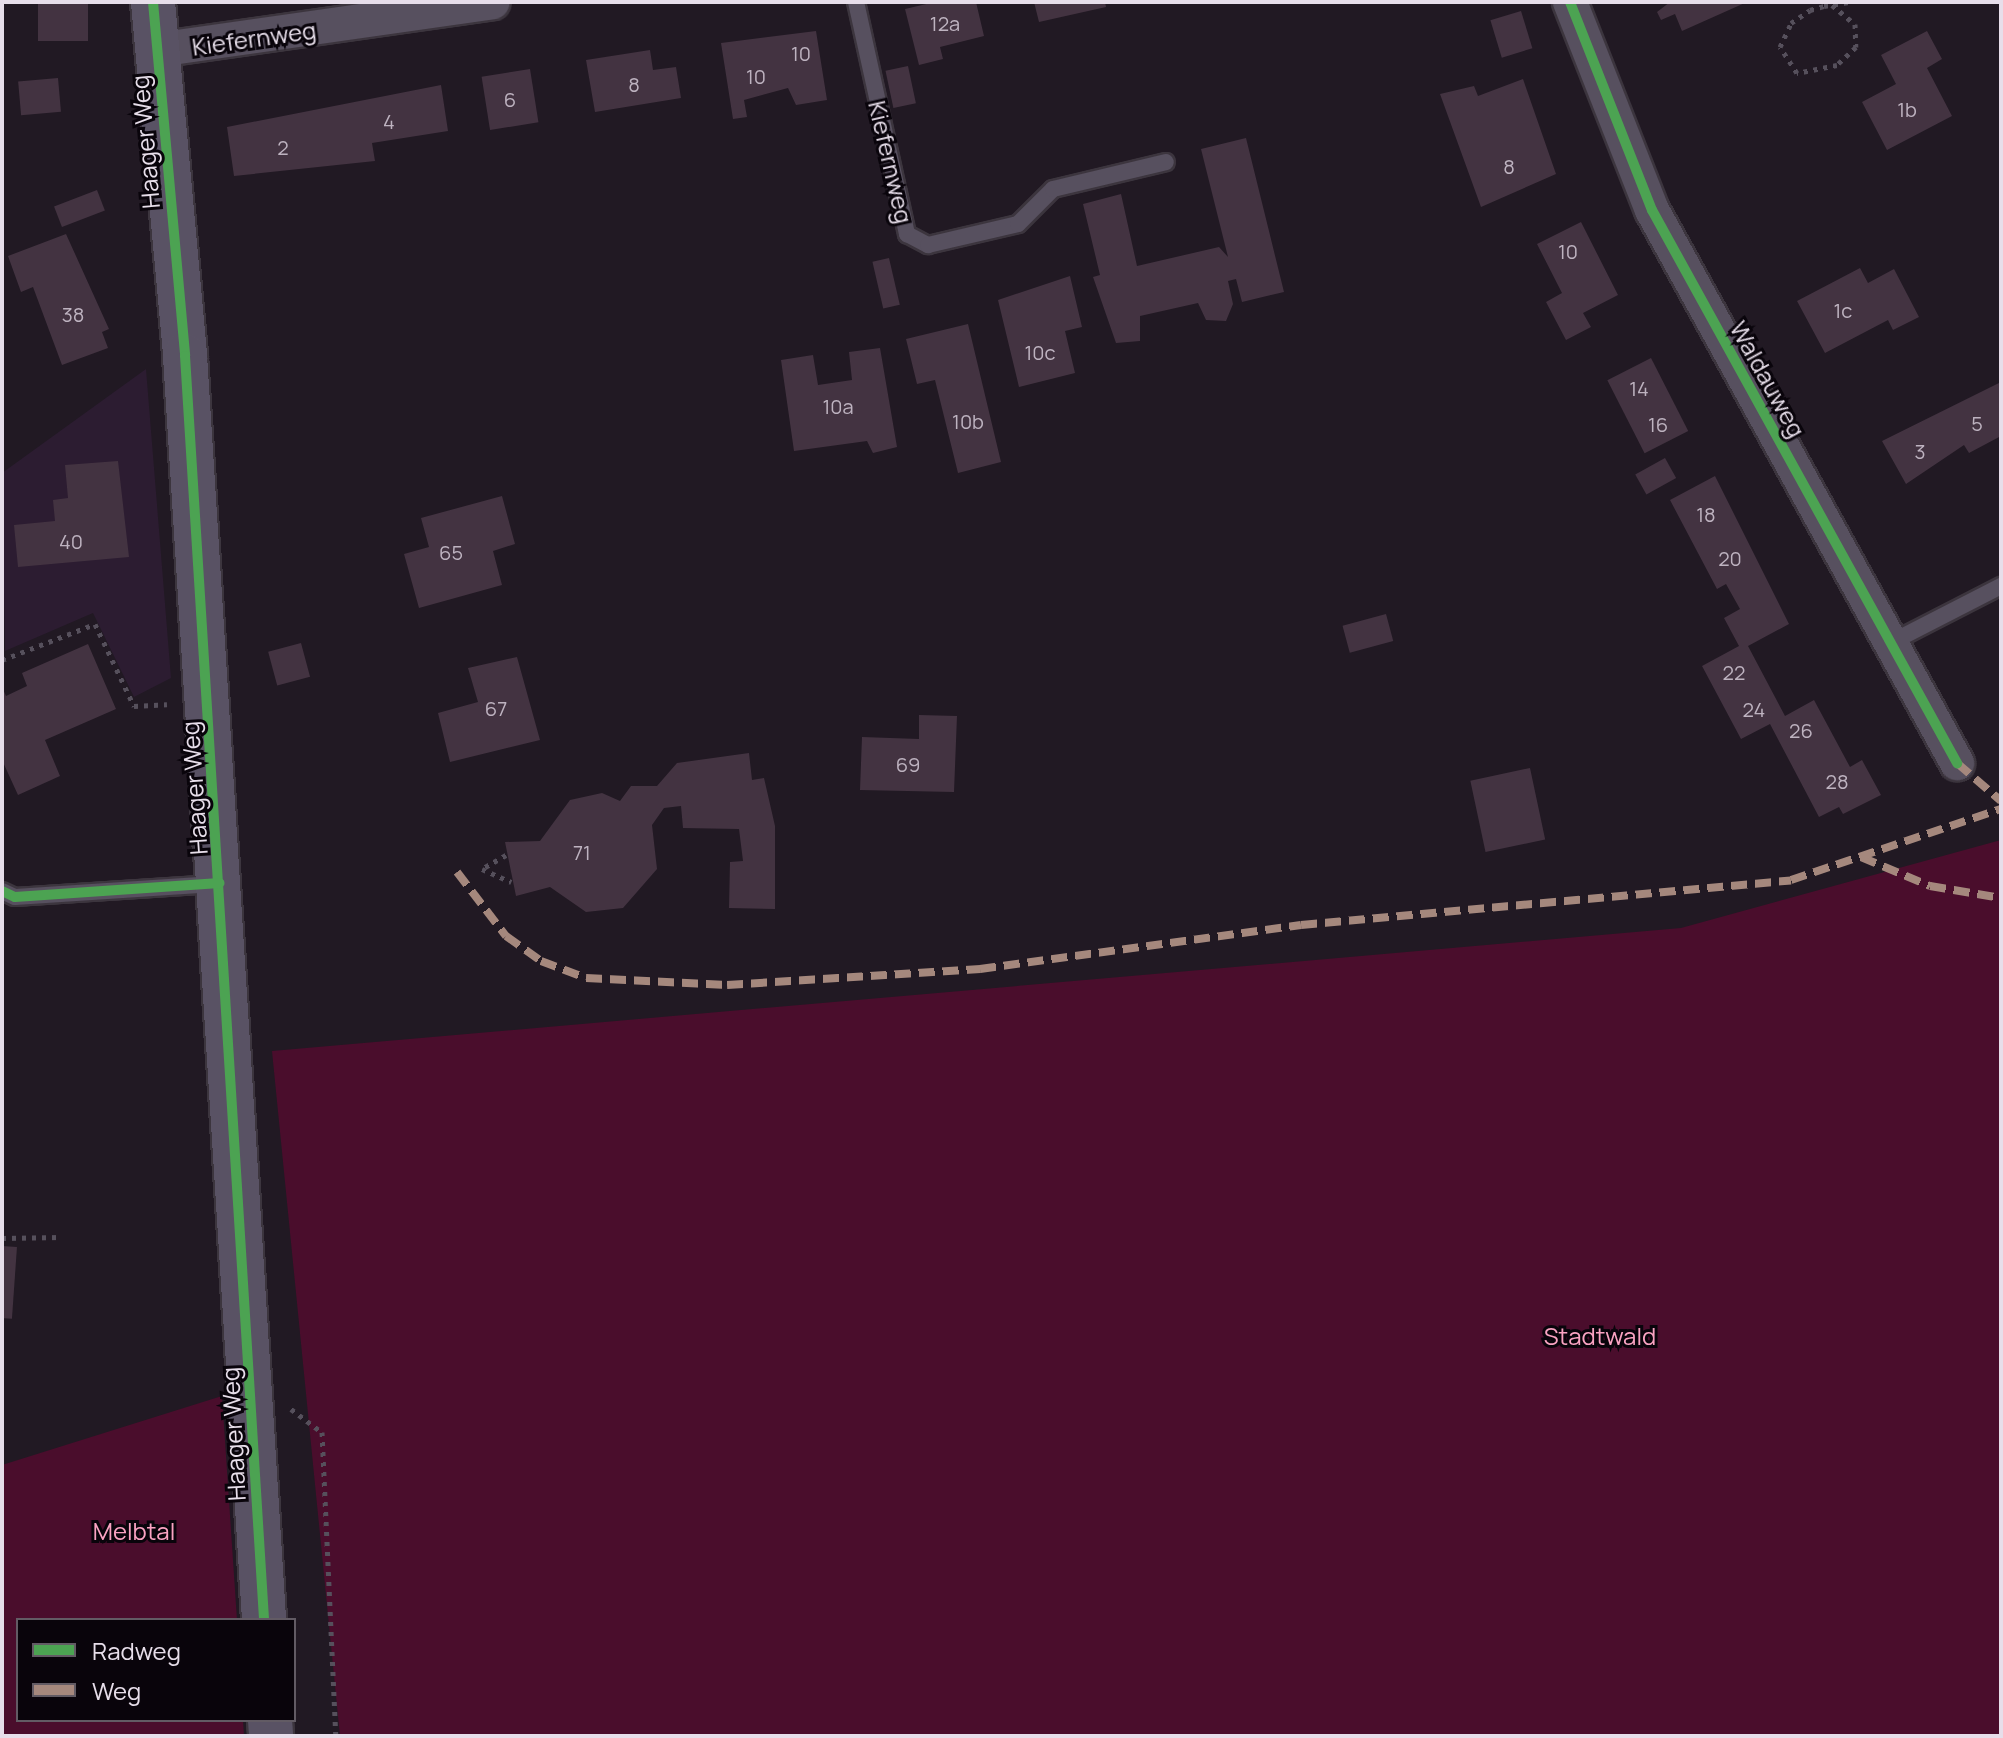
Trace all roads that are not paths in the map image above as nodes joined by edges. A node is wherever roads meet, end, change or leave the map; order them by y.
1 (153, 2) edge
2 (493, 2) edge
3 (856, 2) edge
4 (1570, 2) edge
5 (157, 50) junction
6 (1166, 162) dead end
7 (2001, 586) edge
8 (1892, 642) junction
9 (1957, 763) dead end
10 (220, 883) junction
11 (2, 891) edge
12 (264, 1618) edge

1 - 5 street, Haager Weg
2 - 5 street, Kiefernweg
3 - 6 lane, Kiefernweg
4 - 8 street, Waldauweg
5 - 10 street, Haager Weg
7 - 8 lane
8 - 9 street, Waldauweg
10 - 11 lane
10 - 12 street, Haager Weg

